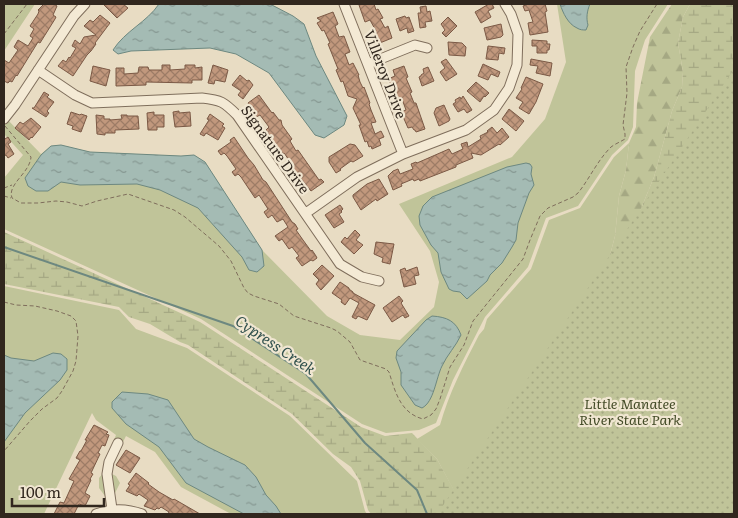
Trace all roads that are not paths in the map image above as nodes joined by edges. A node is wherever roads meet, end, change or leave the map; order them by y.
1 (85, 4) edge
2 (344, 4) edge
3 (506, 4) edge
4 (427, 48) dead end
5 (368, 64) junction
6 (38, 70) junction
7 (4, 118) edge
8 (403, 154) junction
9 (306, 213) junction
10 (379, 281) dead end
11 (118, 443) dead end
12 (112, 509) junction
13 (96, 514) edge
14 (142, 514) edge

1 - 6 street
2 - 5 street, Villeroy Drive
3 - 8 street
4 - 5 street
5 - 8 street, Villeroy Drive
6 - 7 street
6 - 9 street, Signature Drive
8 - 9 street
9 - 10 street, Signature Drive
11 - 12 street
12 - 13 street
12 - 14 street

